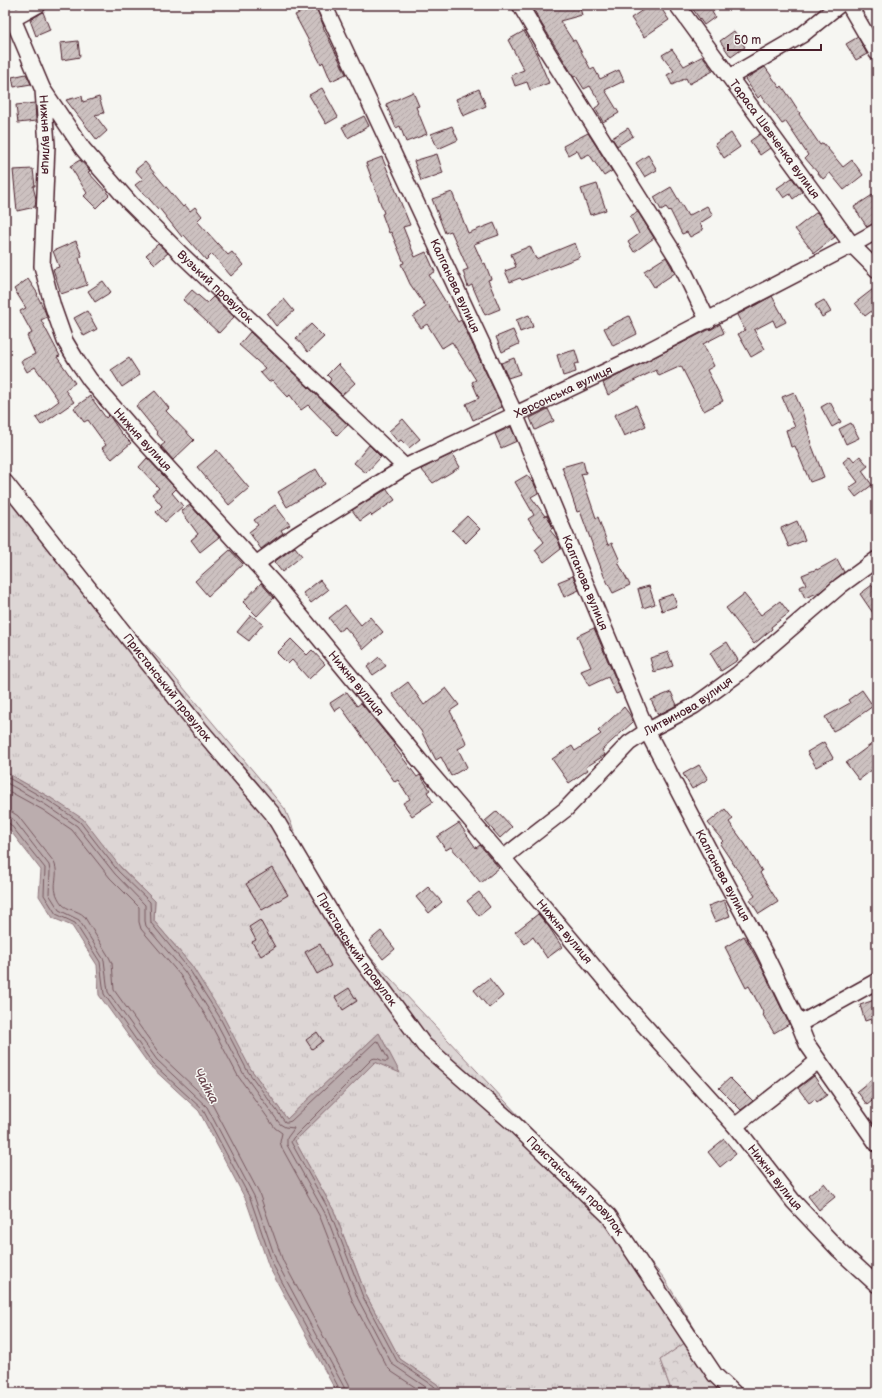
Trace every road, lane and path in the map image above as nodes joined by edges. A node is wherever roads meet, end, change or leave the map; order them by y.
1 (38, 5) edge
2 (324, 5) edge
3 (520, 5) edge
4 (677, 5) edge
5 (839, 5) edge
6 (849, 5) edge
7 (10, 12) edge
8 (877, 53) edge
9 (730, 77) junction
10 (43, 90) junction
11 (877, 231) edge
12 (852, 245) junction
13 (877, 270) edge
14 (708, 320) junction
15 (515, 414) junction
16 (405, 467) junction
17 (5, 482) edge
18 (877, 559) edge
19 (256, 564) junction
20 (647, 730) junction
21 (503, 858) junction
22 (877, 981) edge
23 (799, 1024) junction
24 (818, 1061) junction
25 (735, 1126) junction
26 (877, 1144) edge
27 (877, 1285) edge
28 (734, 1393) edge

1 - 7 street
2 - 15 street, Калганова вулиця
3 - 14 street
4 - 9 street, Тараса Шевченка вулиця
5 - 9 street
6 - 8 street
7 - 10 street, Нижня вулиця
9 - 12 street, Тараса Шевченка вулиця
10 - 16 street, Вузький провулок
10 - 19 street, Нижня вулиця
11 - 12 street, Херсонська вулиця
12 - 13 street, Тараса Шевченка вулиця
12 - 14 street, Херсонська вулиця
14 - 15 street, Херсонська вулиця
15 - 16 street, Херсонська вулиця
15 - 20 street, Калганова вулиця
16 - 19 street, Херсонська вулиця
17 - 28 street, Пристанський провулок
18 - 20 street, Литвинова вулиця
19 - 21 street, Нижня вулиця
20 - 21 street, Литвинова вулиця
20 - 23 street, Калганова вулиця
21 - 25 street, Нижня вулиця
22 - 23 street
23 - 24 street, Калганова вулиця
24 - 25 street
24 - 26 street, Калганова вулиця
25 - 27 street, Нижня вулиця

